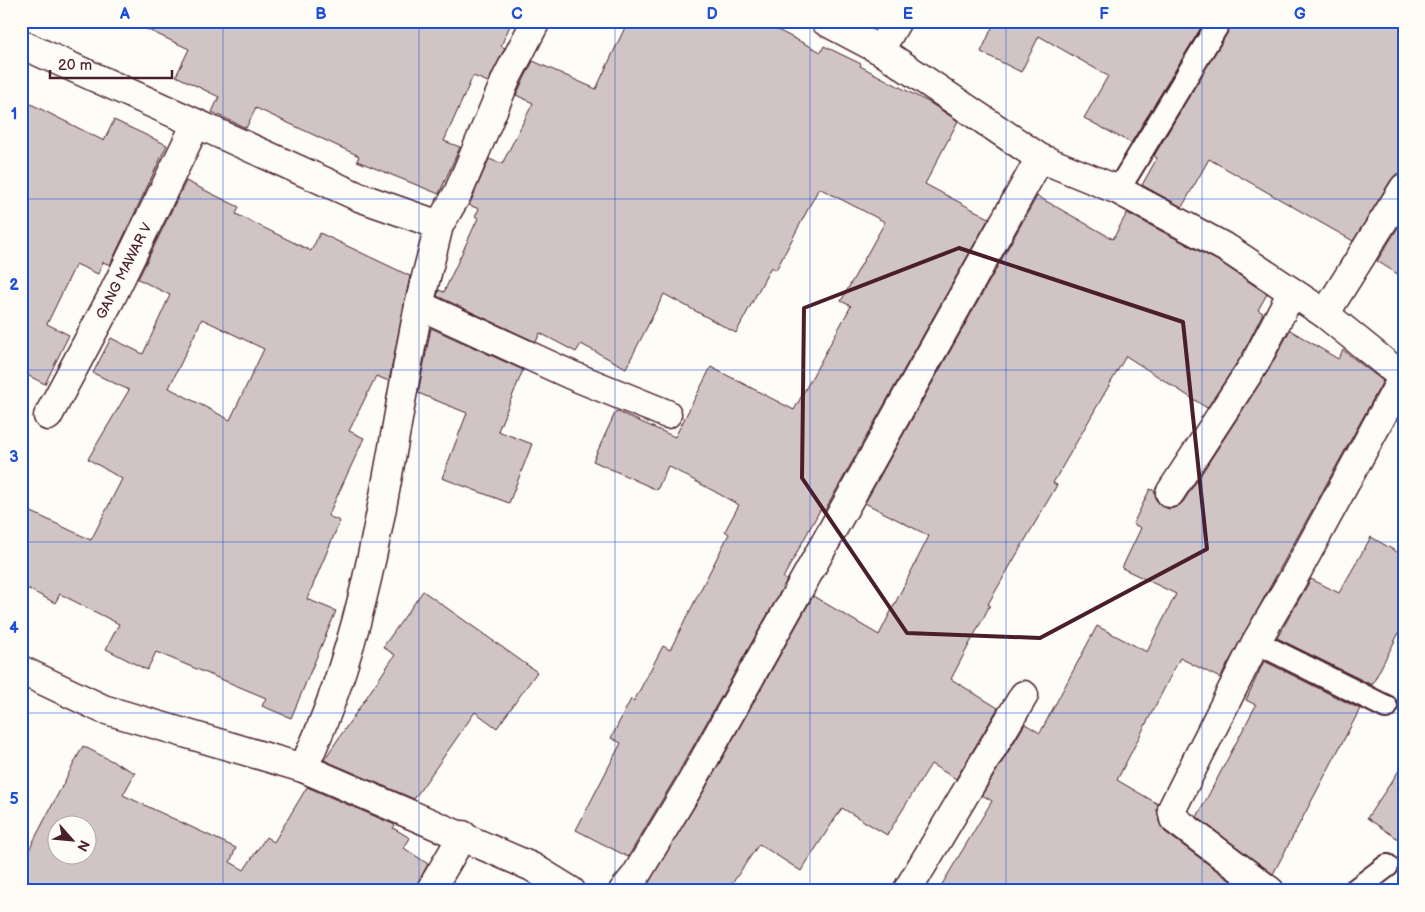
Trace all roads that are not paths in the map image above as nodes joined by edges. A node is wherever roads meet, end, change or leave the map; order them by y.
1 (536, 21) edge
2 (824, 21) edge
3 (897, 21) edge
4 (1220, 21) edge
5 (21, 44) edge
6 (880, 50) junction
7 (196, 124) junction
8 (1040, 158) junction
9 (1404, 188) edge
10 (1118, 190) junction
11 (440, 226) junction
12 (1292, 292) junction
13 (419, 305) junction
14 (1324, 314) junction
15 (1403, 377) edge
16 (668, 414) dead end
17 (48, 416) dead end
18 (1170, 493) dead end
19 (1256, 642) junction
20 (21, 670) edge
21 (1024, 694) dead end
22 (1386, 708) dead end
23 (303, 768) junction
24 (464, 836) junction
25 (1387, 866) dead end
26 (430, 891) edge
27 (572, 891) edge
28 (623, 891) edge
29 (907, 891) edge
30 (1270, 891) edge
31 (1354, 891) edge

1 - 11 street
2 - 6 street
3 - 6 street
4 - 10 lane
5 - 7 street
6 - 8 street
7 - 11 street
7 - 17 street, GANG MAWAR V
8 - 10 street
8 - 28 street
9 - 14 street
10 - 12 street
11 - 13 street
12 - 14 street
12 - 18 street
13 - 16 street
13 - 23 street
14 - 15 street
15 - 19 street
19 - 22 lane
19 - 30 street
20 - 23 street
21 - 29 street
23 - 24 street
24 - 26 street
24 - 27 street
25 - 31 lane

